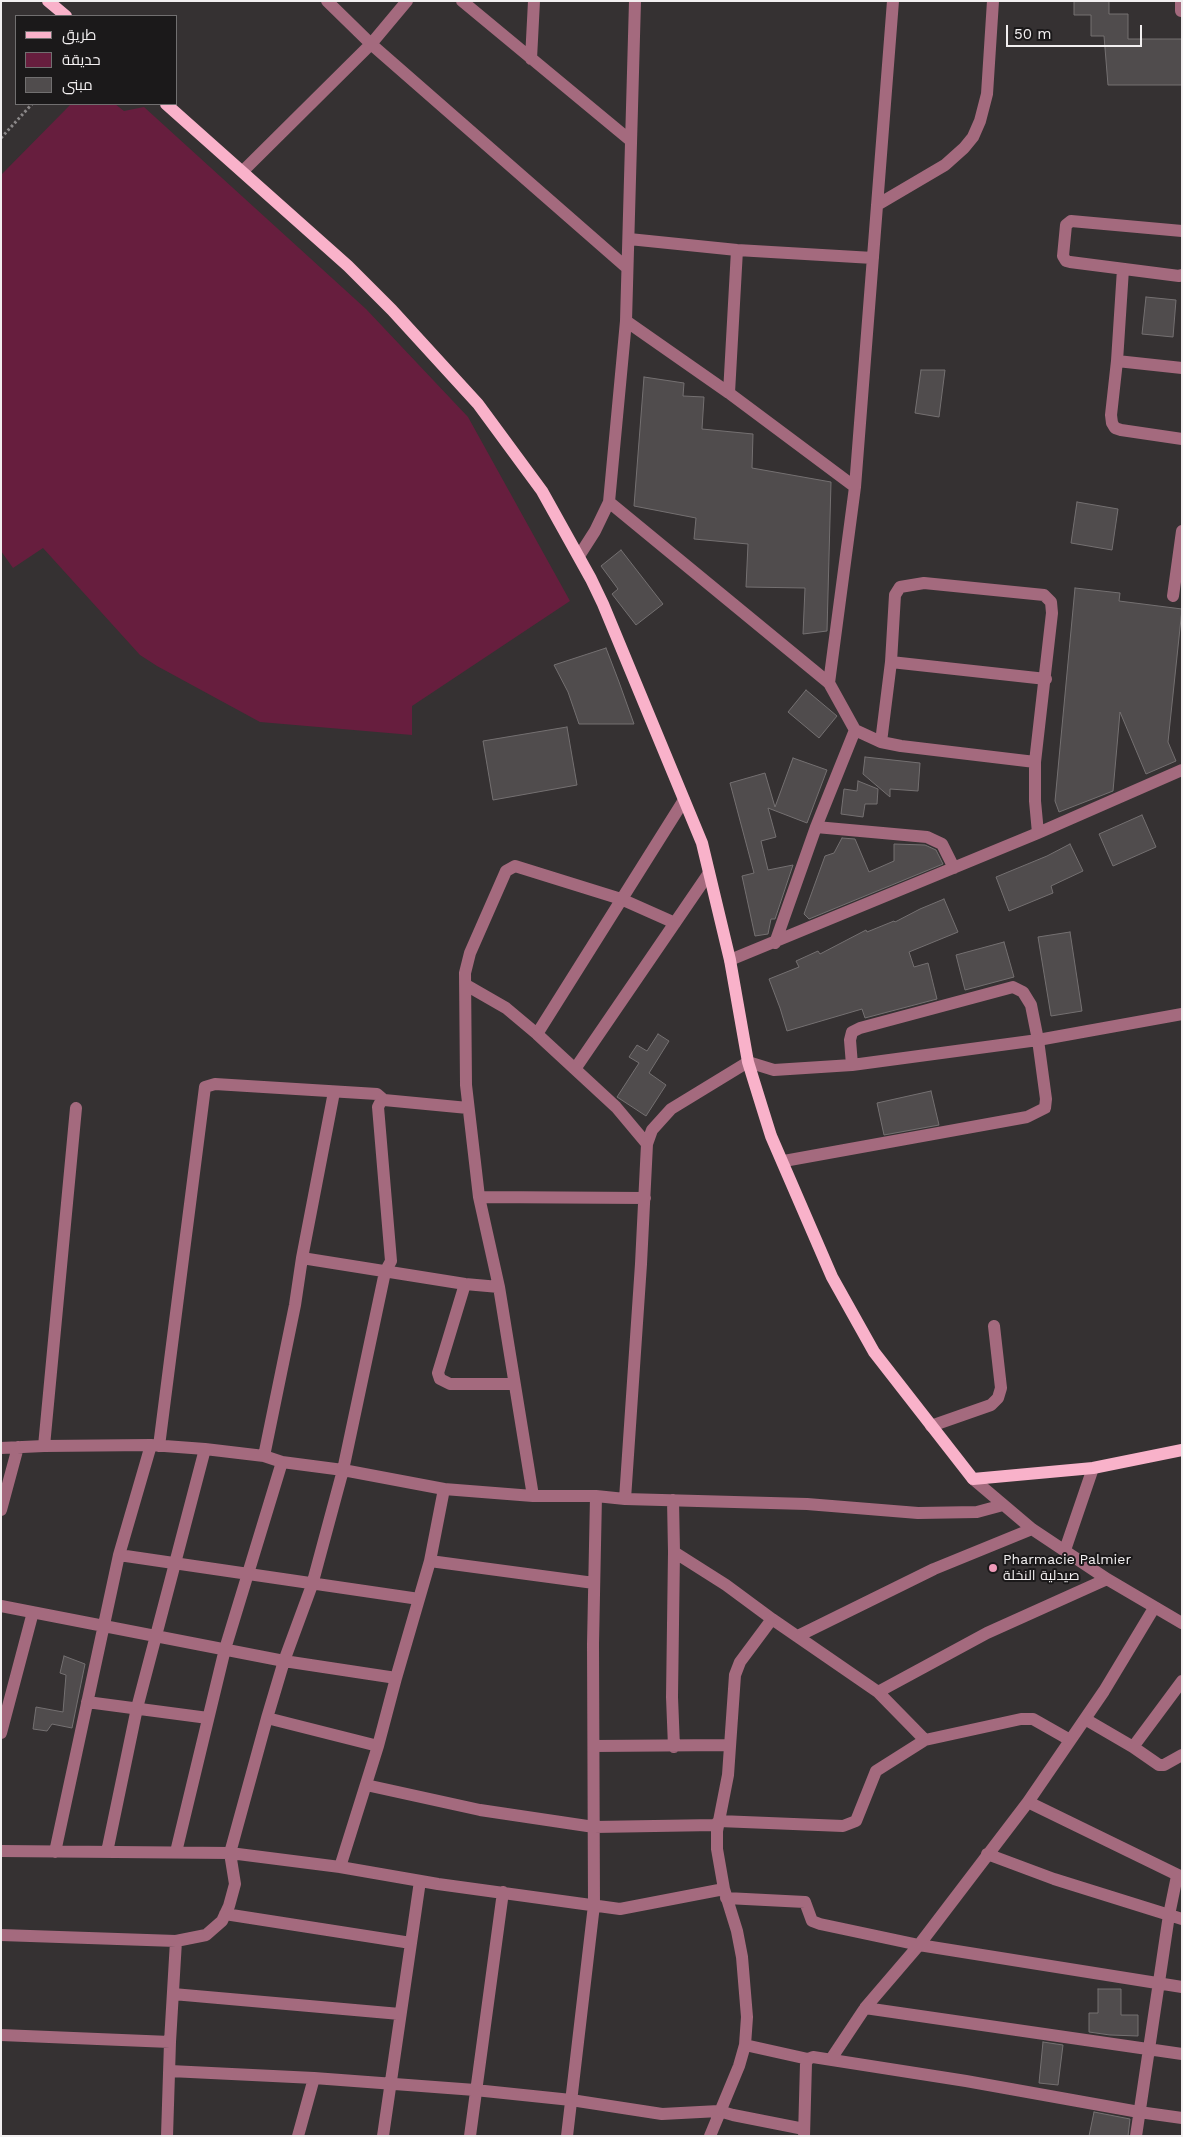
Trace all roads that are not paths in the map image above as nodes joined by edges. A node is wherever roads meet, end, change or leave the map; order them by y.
1 (48, 1) edge
2 (328, 1) edge
3 (408, 1) edge
4 (462, 1) edge
5 (534, 1) edge
6 (635, 1) edge
7 (893, 1) edge
8 (993, 1) edge
9 (65, 15) edge
10 (371, 44) junction
11 (531, 59) junction
12 (167, 105) edge
13 (631, 140) junction
14 (243, 171) junction
15 (877, 205) junction
16 (1182, 231) edge
17 (629, 239) junction
18 (736, 250) junction
19 (873, 258) junction
20 (626, 267) junction
21 (1124, 269) junction
22 (1182, 275) edge
23 (626, 321) junction
24 (1117, 361) junction
25 (1182, 368) edge
26 (729, 393) junction
27 (1182, 439) edge
28 (855, 487) junction
29 (609, 502) junction
30 (1182, 531) edge
31 (579, 556) junction
32 (1173, 596) dead end
33 (891, 662) junction
34 (1046, 679) junction
35 (829, 683) junction
36 (856, 730) junction
37 (881, 742) junction
38 (1035, 762) junction
39 (1182, 770) edge
40 (684, 800) junction
41 (816, 827) junction
42 (1038, 833) junction
43 (954, 868) junction
44 (710, 872) junction
45 (621, 899) junction
46 (675, 923) junction
47 (775, 943) junction
48 (730, 960) junction
49 (466, 985) junction
50 (1182, 1014) edge
51 (537, 1034) junction
52 (1038, 1040) junction
53 (748, 1062) junction
54 (852, 1065) junction
55 (575, 1068) junction
56 (334, 1092) junction
57 (384, 1100) junction
58 (76, 1108) dead end
59 (468, 1108) junction
60 (647, 1144) junction
61 (784, 1161) junction
62 (479, 1197) junction
63 (645, 1198) junction
64 (302, 1258) junction
65 (385, 1272) junction
66 (465, 1284) junction
67 (499, 1287) junction
68 (994, 1326) dead end
69 (514, 1384) junction
70 (931, 1426) junction
71 (18, 1446) junction
72 (44, 1446) junction
73 (155, 1446) junction
74 (1, 1448) edge
75 (205, 1449) junction
76 (1182, 1450) edge
77 (264, 1456) junction
78 (282, 1462) junction
79 (1092, 1468) junction
80 (343, 1470) junction
81 (974, 1479) junction
82 (444, 1489) junction
83 (533, 1496) junction
84 (596, 1496) junction
85 (625, 1498) junction
86 (673, 1500) junction
87 (1003, 1505) junction
88 (1, 1510) edge
89 (1032, 1529) junction
90 (1064, 1550) junction
91 (674, 1552) junction
92 (119, 1555) junction
93 (430, 1560) junction
94 (175, 1563) junction
95 (248, 1575) junction
96 (1107, 1579) junction
97 (594, 1583) junction
98 (312, 1585) junction
99 (419, 1599) junction
100 (1, 1606) edge
101 (1154, 1608) junction
102 (33, 1612) junction
103 (772, 1619) junction
104 (1182, 1623) edge
105 (103, 1625) junction
106 (156, 1636) junction
107 (798, 1636) junction
108 (225, 1649) junction
109 (284, 1661) junction
110 (396, 1678) junction
111 (1182, 1681) edge
112 (878, 1692) junction
113 (87, 1702) junction
114 (137, 1708) junction
115 (208, 1718) junction
116 (267, 1718) junction
117 (1085, 1719) junction
118 (1, 1732) edge
119 (925, 1740) junction
120 (1070, 1740) junction
121 (730, 1745) junction
122 (378, 1746) junction
123 (594, 1746) junction
124 (674, 1747) junction
125 (1133, 1747) junction
126 (1182, 1755) edge
127 (366, 1785) junction
128 (1028, 1802) junction
129 (719, 1821) junction
130 (594, 1827) junction
131 (1, 1851) edge
132 (55, 1852) junction
133 (107, 1852) junction
134 (176, 1852) junction
135 (230, 1853) junction
136 (987, 1854) junction
137 (340, 1867) junction
138 (1179, 1877) edge
139 (420, 1881) junction
140 (503, 1892) junction
141 (725, 1893) junction
142 (594, 1905) junction
143 (225, 1914) junction
144 (1169, 1915) junction
145 (1182, 1919) edge
146 (1, 1935) edge
147 (176, 1942) junction
148 (411, 1943) junction
149 (919, 1945) junction
150 (1160, 1984) junction
151 (1182, 1987) edge
152 (173, 1994) junction
153 (865, 2008) junction
154 (400, 2014) junction
155 (1, 2036) edge
156 (170, 2042) junction
157 (745, 2045) junction
158 (1150, 2049) junction
159 (1182, 2054) edge
160 (808, 2059) junction
161 (831, 2059) junction
162 (170, 2071) junction
163 (314, 2078) junction
164 (390, 2084) junction
165 (475, 2090) junction
166 (571, 2100) junction
167 (719, 2111) junction
168 (1139, 2112) junction
169 (1182, 2118) edge
170 (804, 2132) edge
171 (167, 2136) edge
172 (298, 2136) edge
173 (382, 2136) edge
174 (470, 2136) edge
175 (567, 2136) edge
176 (710, 2136) edge
177 (1136, 2136) edge

1 - 9 main road
2 - 10 street
3 - 10 street
4 - 11 street
5 - 11 street
6 - 13 street
7 - 15 street
8 - 15 street
10 - 14 street
10 - 20 street
11 - 13 street
12 - 14 main road
13 - 17 street
14 - 31 main road
15 - 19 street
16 - 21 street
17 - 18 street
17 - 20 street
18 - 19 street
18 - 26 street
19 - 28 street
20 - 23 street
21 - 22 street
21 - 24 street
23 - 26 street
23 - 29 street
24 - 25 street
24 - 27 street
26 - 28 street
28 - 35 street
29 - 31 street
29 - 35 street
30 - 32 street
31 - 40 main road
33 - 34 street
33 - 34 street
33 - 37 street
34 - 38 street
35 - 36 street
36 - 37 street
36 - 41 street
37 - 38 street
38 - 42 street
39 - 42 street
40 - 44 main road
40 - 45 street
41 - 43 street
41 - 47 street
42 - 43 street
43 - 47 street
44 - 46 street
44 - 48 main road
45 - 46 street
45 - 49 street
45 - 51 street
46 - 55 street
47 - 48 street
48 - 53 main road
49 - 51 street
49 - 59 street
50 - 52 street
51 - 55 street
52 - 54 street
52 - 54 street
52 - 61 street
53 - 54 street
53 - 60 street
53 - 61 main road
55 - 60 street
56 - 57 street
56 - 64 street
56 - 73 street
57 - 59 street
57 - 65 street
58 - 72 street
59 - 62 street
60 - 63 street
61 - 70 main road
62 - 63 street
62 - 67 street
63 - 85 street
64 - 65 street
64 - 77 street
65 - 66 street
65 - 80 street
66 - 67 street
66 - 69 street
67 - 69 street
68 - 70 street
69 - 83 street
70 - 81 main road
71 - 72 street
71 - 74 street
71 - 88 street
72 - 73 street
73 - 75 street
73 - 92 street
75 - 77 street
75 - 94 street
76 - 79 main road
77 - 78 street
78 - 80 street
78 - 95 street
79 - 81 main road
79 - 90 street
80 - 82 street
80 - 98 street
81 - 87 street
82 - 83 street
82 - 93 street
83 - 84 street
84 - 85 street
84 - 97 street
85 - 86 street
86 - 87 street
86 - 91 street
87 - 89 street
89 - 90 street
89 - 107 street
90 - 96 street
91 - 103 street
91 - 124 street
92 - 94 street
92 - 105 street
93 - 97 street
93 - 99 street
94 - 95 street
94 - 106 street
95 - 98 street
95 - 108 street
96 - 101 street
96 - 112 street
97 - 123 street
98 - 99 street
98 - 109 street
99 - 110 street
100 - 102 street
101 - 104 street
101 - 117 street
102 - 105 street
102 - 118 street
103 - 107 street
103 - 121 street
105 - 106 street
105 - 113 street
106 - 108 street
106 - 114 street
107 - 112 street
108 - 109 street
108 - 115 street
109 - 110 street
109 - 116 street
110 - 122 street
111 - 125 street
112 - 119 street
113 - 114 street
113 - 132 street
114 - 115 street
114 - 133 street
115 - 134 street
116 - 122 street
116 - 135 street
117 - 120 street
117 - 125 street
119 - 120 street
119 - 129 street
120 - 128 street
121 - 124 street
121 - 129 street
122 - 127 street
123 - 124 street
123 - 130 street
125 - 126 street
127 - 130 street
127 - 137 street
128 - 136 street
128 - 138 street
129 - 130 street
129 - 141 street
130 - 142 street
131 - 132 street
132 - 133 street
133 - 134 street
134 - 135 street
135 - 137 street
135 - 143 street
136 - 144 street
136 - 149 street
137 - 139 street
138 - 144 street
139 - 140 street
139 - 148 street
140 - 142 street
140 - 165 street
141 - 142 street
141 - 149 street
141 - 157 street
142 - 166 street
143 - 147 street
143 - 148 street
144 - 145 street
144 - 150 street
146 - 147 street
147 - 152 street
148 - 154 street
149 - 150 street
149 - 153 street
150 - 151 street
150 - 158 street
152 - 154 street
152 - 156 street
153 - 158 street
153 - 161 street
154 - 164 street
155 - 156 street
156 - 162 street
157 - 160 street
157 - 167 street
158 - 159 street
158 - 168 street
160 - 161 street
160 - 170 street
161 - 168 street
162 - 163 street
162 - 171 street
163 - 164 street
163 - 172 street
164 - 165 street
164 - 173 street
165 - 166 street
165 - 174 street
166 - 167 street
166 - 175 street
167 - 170 street
167 - 176 street
168 - 169 street
168 - 177 street

